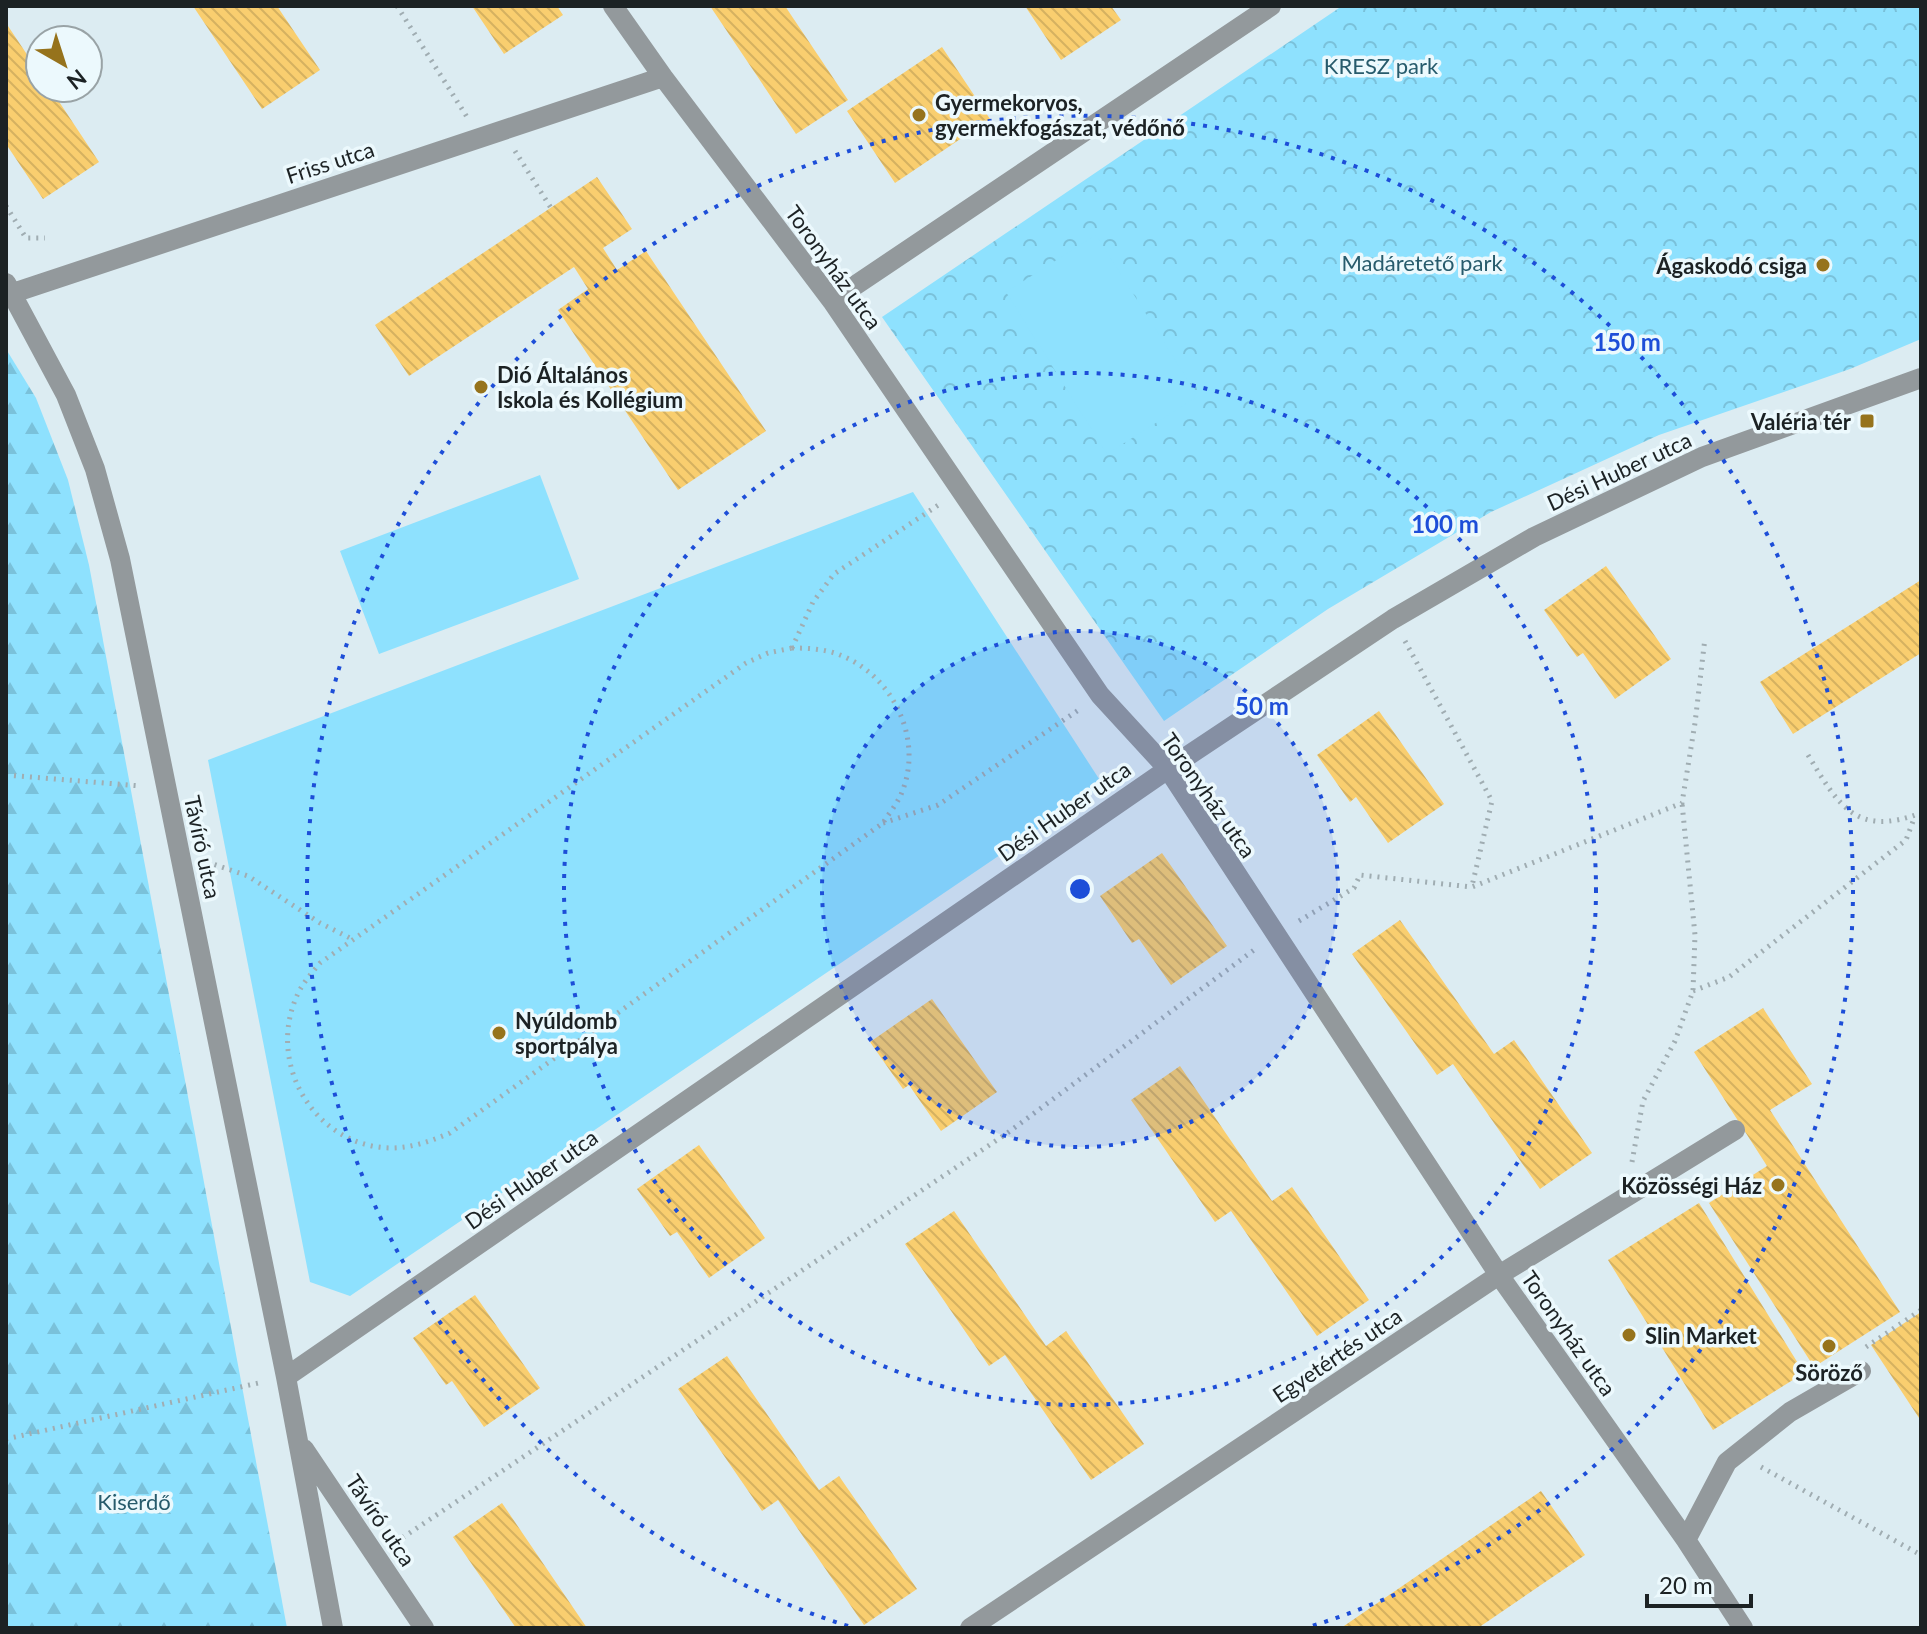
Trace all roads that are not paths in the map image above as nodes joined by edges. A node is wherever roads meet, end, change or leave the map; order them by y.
1 (613, 6) edge
2 (1271, 6) edge
3 (663, 77) junction
4 (9, 288) edge
5 (832, 301) junction
6 (1921, 378) edge
7 (1168, 769) junction
8 (1735, 1130) dead end
9 (1499, 1275) junction
10 (1861, 1371) road end
11 (286, 1377) junction
12 (297, 1439) junction
13 (1686, 1540) junction
14 (333, 1628) edge
15 (424, 1628) edge
16 (970, 1628) edge
17 (1743, 1628) edge

1 - 3 street, Toronyház utca
2 - 5 street
3 - 4 street, Friss utca
3 - 5 street, Toronyház utca
4 - 11 street, Távíró utca
5 - 7 street, Toronyház utca
6 - 7 street, Dési Huber utca
7 - 9 street, Toronyház utca
7 - 11 street, Dési Huber utca
8 - 9 street, Egyetértés utca
9 - 13 street, Toronyház utca
9 - 16 street, Egyetértés utca
10 - 13 street
11 - 12 street, Távíró utca
12 - 14 street, Távíró utca
12 - 15 street, Távíró utca
13 - 17 street, Toronyház utca

